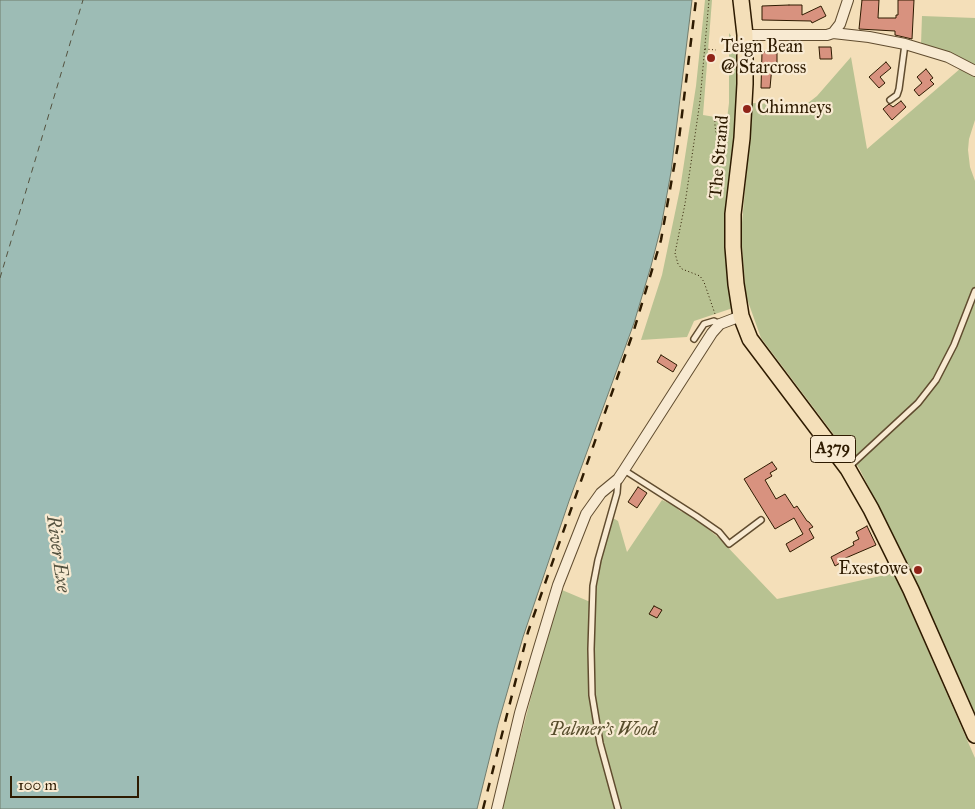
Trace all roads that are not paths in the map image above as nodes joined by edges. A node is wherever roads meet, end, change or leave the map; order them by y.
1 (741, 0) edge
2 (848, 0) edge
3 (833, 33) junction
4 (745, 35) junction
5 (905, 44) junction
6 (975, 70) edge
7 (890, 100) dead end
8 (975, 291) edge
9 (741, 316) junction
10 (720, 324) junction
11 (694, 340) dead end
12 (848, 468) junction
13 (621, 475) junction
14 (761, 520) dead end
15 (975, 735) edge
16 (497, 809) edge
17 (618, 809) edge

1 - 4 main road, The Strand / A379
2 - 3 street
3 - 4 street
3 - 5 street
4 - 9 main road, The Strand / A379
5 - 6 street
5 - 7 lane
8 - 12 lane
9 - 10 street
9 - 12 main road, A379
10 - 11 lane
10 - 13 street
12 - 15 main road, A379
13 - 14 lane
13 - 16 street
13 - 17 lane

